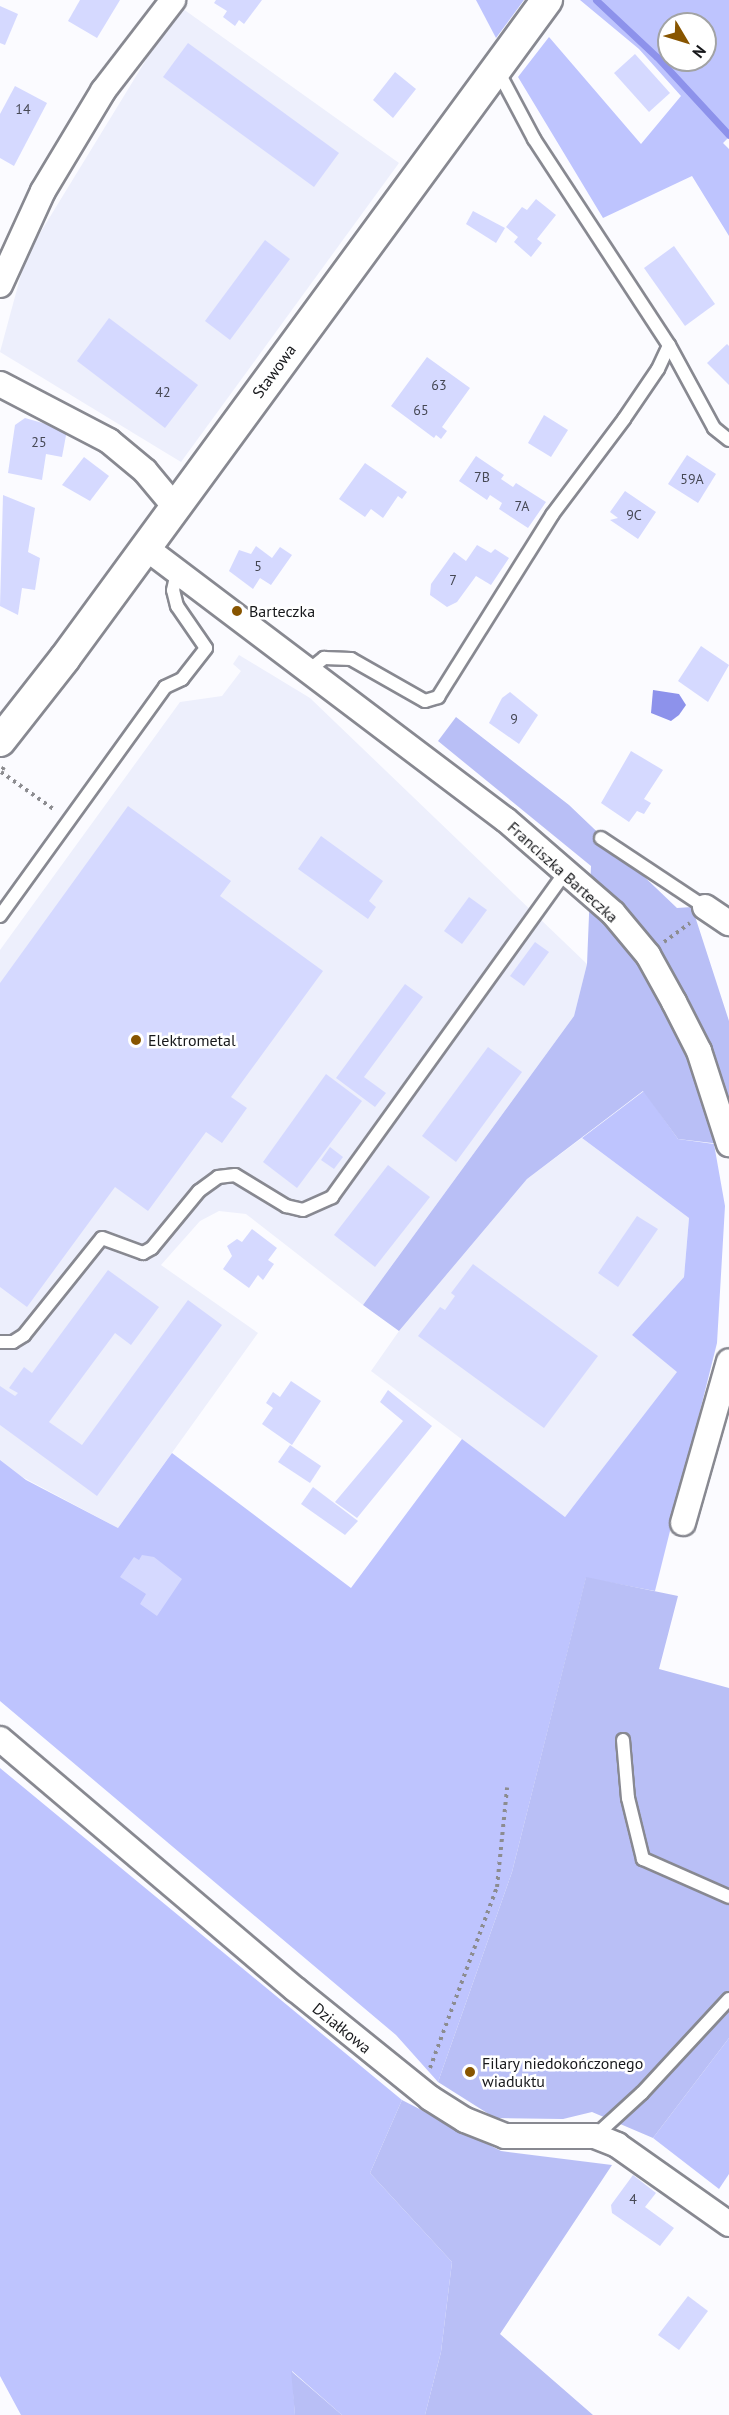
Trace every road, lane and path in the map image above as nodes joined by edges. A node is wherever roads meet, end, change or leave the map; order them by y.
1 (173, 0) edge
2 (547, 0) edge
3 (496, 68) junction
4 (0, 285) edge
5 (669, 345) junction
6 (0, 384) edge
7 (729, 440) edge
8 (175, 507) junction
9 (146, 548) junction
10 (177, 573) junction
11 (308, 671) junction
12 (3, 753) edge
13 (69, 821) junction
14 (600, 838) dead end
15 (566, 872) junction
16 (702, 912) junction
17 (0, 916) edge
18 (729, 923) edge
19 (659, 946) dead end
20 (729, 1144) edge
21 (0, 1342) edge
22 (729, 1360) edge
23 (682, 1523) dead end
24 (0, 1739) edge
25 (623, 1740) dead end
26 (507, 1788) dead end
27 (729, 1897) edge
28 (729, 1999) edge
29 (421, 2091) junction
30 (595, 2136) junction
31 (729, 2224) edge

1 - 4 street
2 - 3 street, Stawowa
3 - 5 lane
3 - 8 street, Stawowa
5 - 7 lane
5 - 11 lane
6 - 8 street
8 - 9 street, Stawowa
9 - 10 street, Franciszka Barteczka
9 - 12 street, Stawowa
10 - 11 street, Franciszka Barteczka
10 - 13 lane
11 - 15 street, Franciszka Barteczka
12 - 13 path
13 - 17 lane
14 - 16 lane
15 - 20 street, Franciszka Barteczka
15 - 21 lane
16 - 18 street
16 - 19 path
22 - 23 street
24 - 29 street, Działkowa
25 - 27 lane
26 - 29 path
28 - 30 lane
29 - 30 street, Działkowa
30 - 31 street

